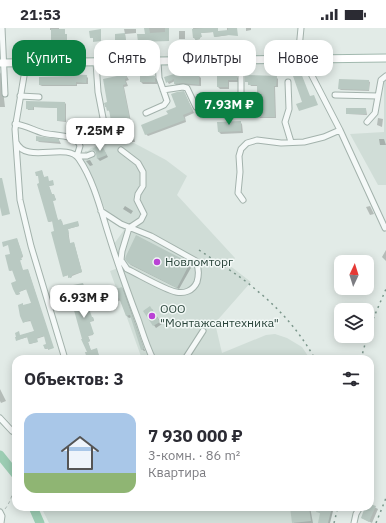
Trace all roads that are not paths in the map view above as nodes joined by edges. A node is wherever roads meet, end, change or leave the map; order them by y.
1 (2, 28) edge
2 (301, 28) edge
3 (300, 40) edge
4 (386, 58) edge
5 (333, 59) edge
6 (1, 63) edge
7 (12, 63) edge
8 (24, 76) edge
9 (97, 76) edge
10 (159, 76) edge
11 (241, 76) edge
12 (312, 76) edge
13 (385, 77) edge
14 (288, 82) dead end
15 (163, 90) junction
16 (5, 94) dead end
17 (335, 95) dead end
18 (20, 96) junction
19 (378, 96) junction
20 (39, 97) dead end
21 (241, 97) dead end
22 (196, 107) dead end
23 (146, 113) dead end
24 (368, 122) dead end
25 (104, 123) dead end
26 (15, 124) junction
27 (340, 130) junction
28 (15, 140) junction
29 (291, 142) junction
30 (121, 150) dead end
31 (92, 154) dead end
32 (77, 156) junction
33 (243, 200) dead end
34 (101, 211) junction
35 (129, 228) junction
36 (385, 228) edge
37 (203, 331) dead end
38 (63, 355) edge
39 (151, 355) edge
40 (187, 355) edge
41 (0, 418) edge
42 (12, 431) edge
43 (358, 511) edge
44 (1, 513) edge
45 (1, 523) edge
46 (354, 523) edge

1 - 6 street
2 - 3 street
4 - 5 main road
6 - 7 main road
6 - 16 street
8 - 18 street
9 - 25 street
10 - 15 street
11 - 21 street
12 - 27 street
13 - 19 street
14 - 29 street
15 - 22 street
15 - 23 street
17 - 19 street
18 - 20 street
18 - 26 street
19 - 24 street
26 - 28 street
26 - 32 street
27 - 29 street
27 - 36 street
28 - 32 street
28 - 38 street
29 - 33 street
30 - 35 street
31 - 32 street
32 - 34 street
34 - 35 street
34 - 39 street
35 - 35 street
37 - 40 street
41 - 42 street
43 - 46 street
44 - 45 street

